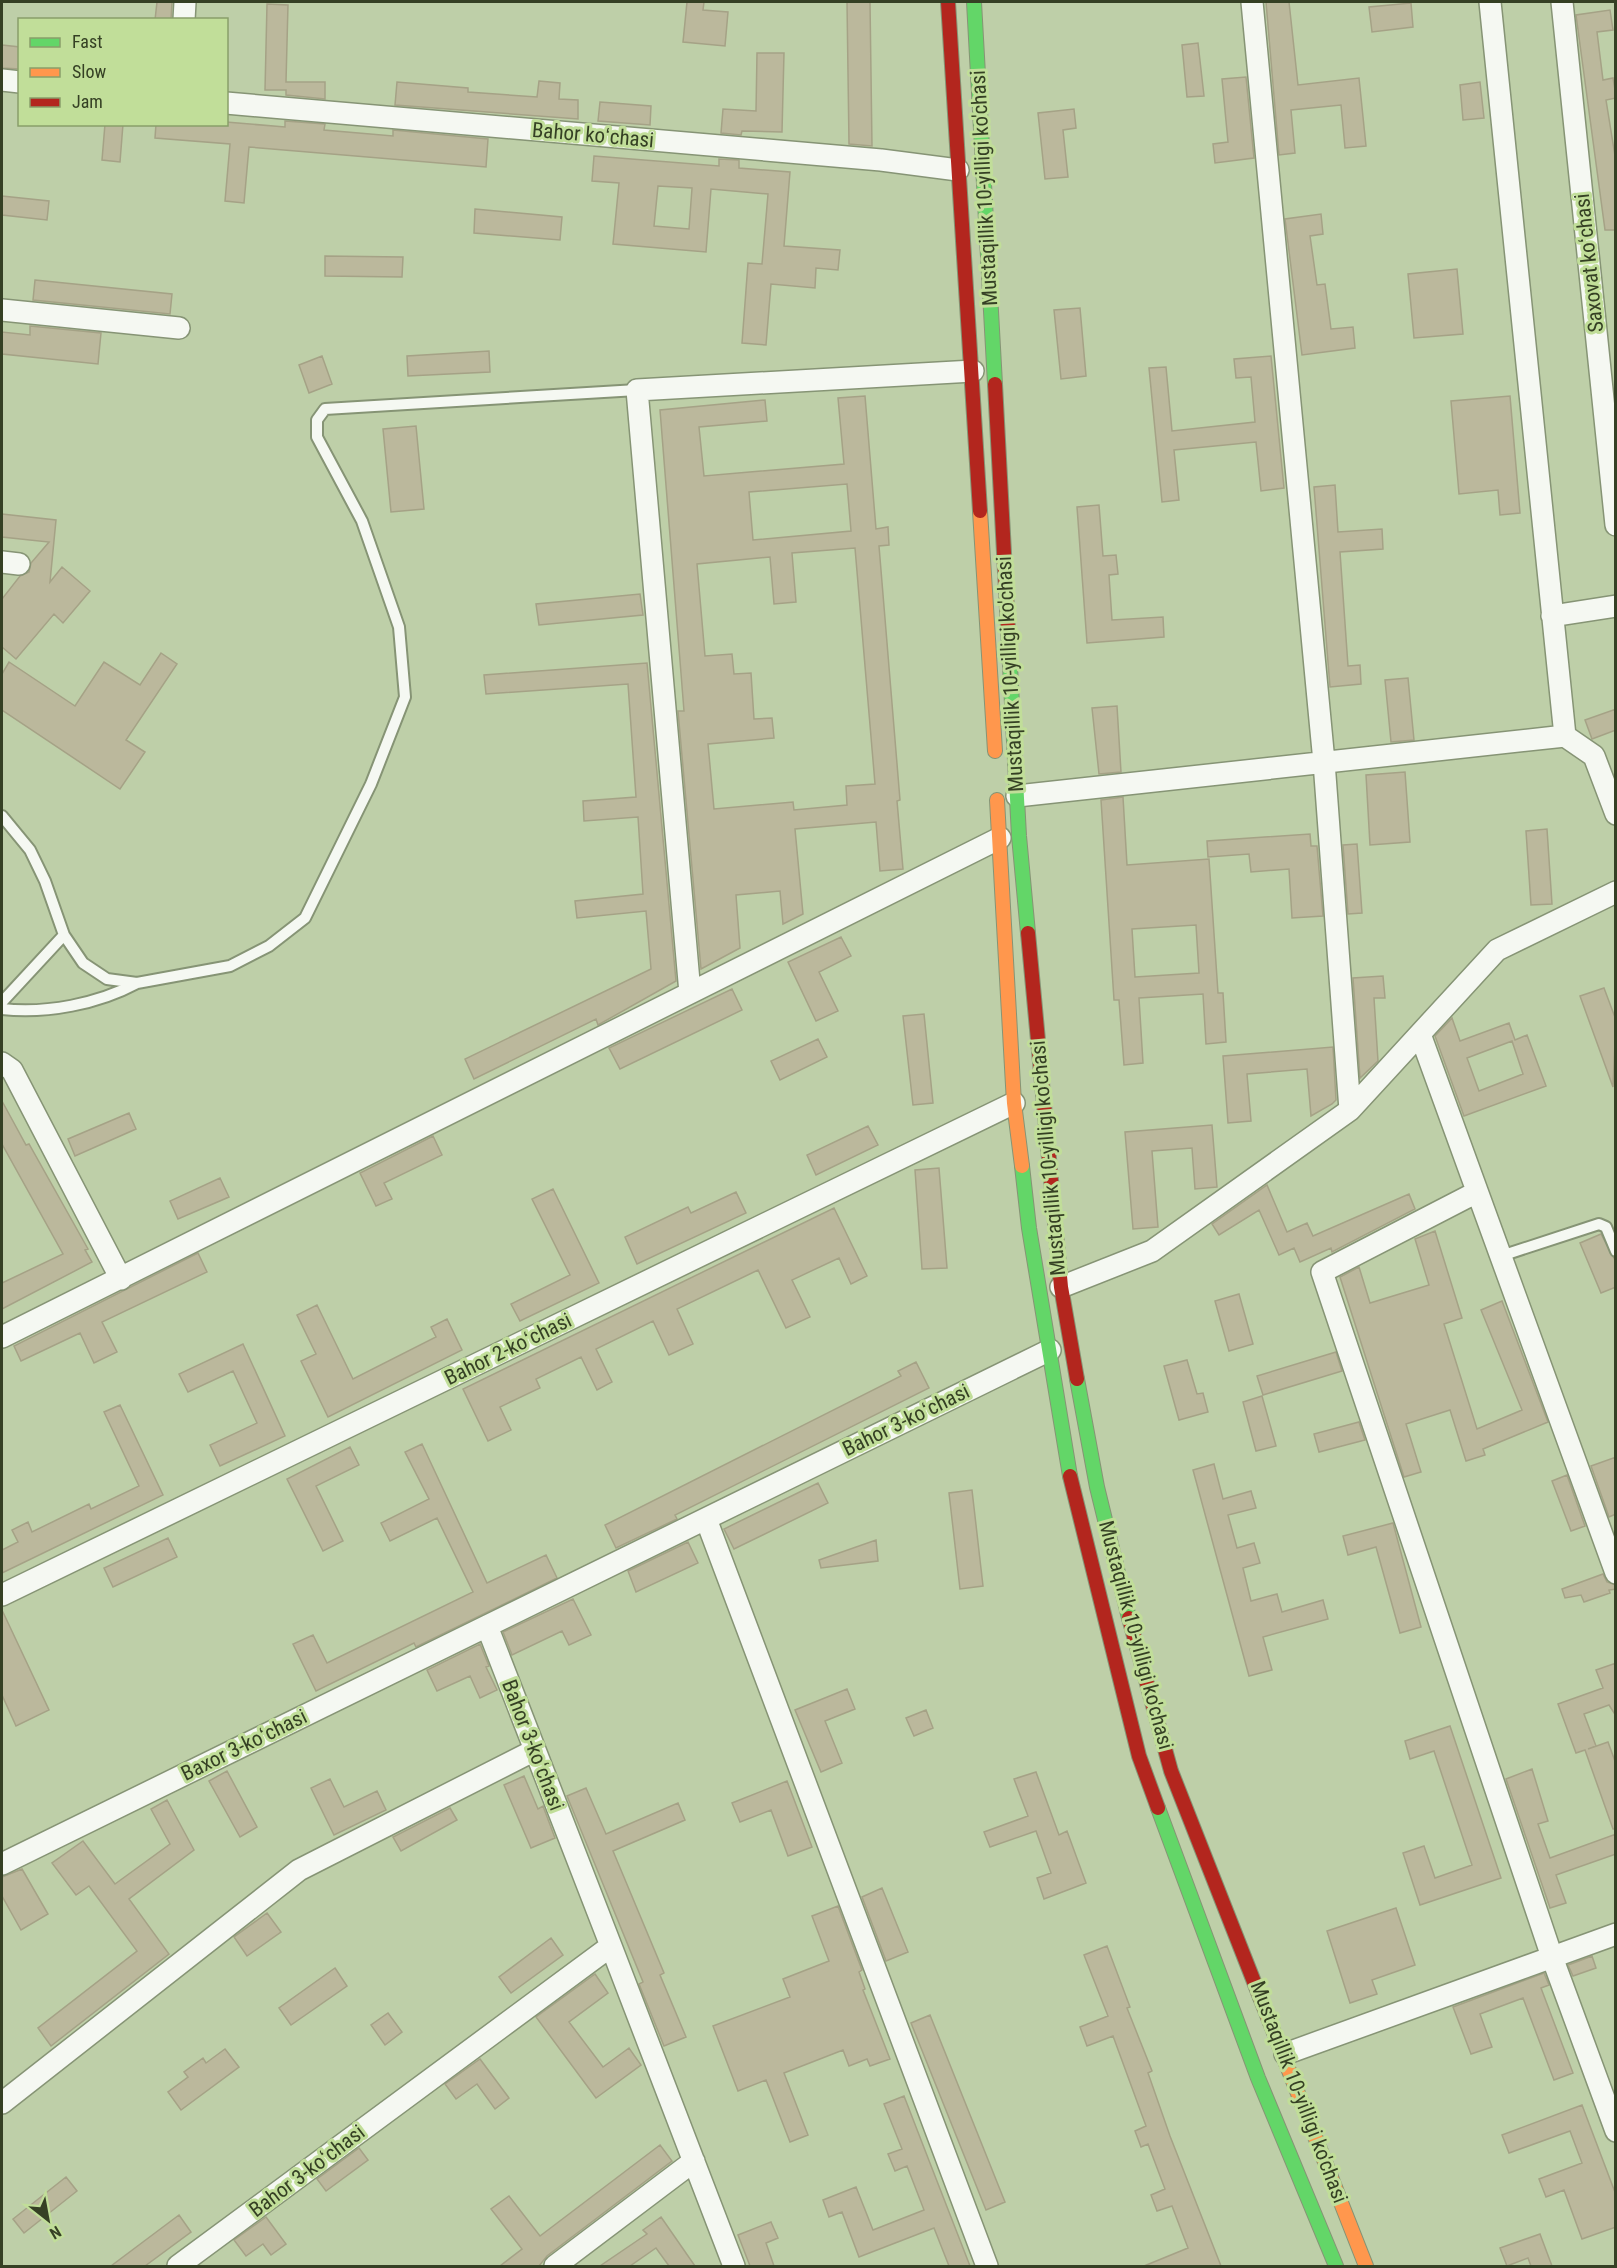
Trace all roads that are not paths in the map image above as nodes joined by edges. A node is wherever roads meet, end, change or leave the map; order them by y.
1 (185, 2) edge
2 (948, 2) edge
3 (974, 2) edge
4 (1252, 2) edge
5 (1490, 2) edge
6 (1562, 2) edge
7 (184, 18) edge
8 (2, 80) edge
9 (18, 82) edge
10 (228, 104) edge
11 (958, 170) junction
12 (2, 310) edge
13 (179, 328) dead end
14 (973, 371) junction
15 (638, 390) junction
16 (1616, 525) edge
17 (1616, 606) edge
18 (1552, 616) junction
19 (1564, 736) junction
20 (1324, 762) junction
21 (995, 766) dead end
22 (1007, 793) junction
23 (1616, 814) edge
24 (2, 816) edge
25 (1000, 838) junction
26 (1616, 892) edge
27 (64, 935) junction
28 (137, 983) junction
29 (690, 993) junction
30 (2, 1002) edge
31 (2, 1009) edge
32 (1420, 1034) junction
33 (2, 1063) edge
34 (1014, 1103) junction
35 (1350, 1110) junction
36 (1478, 1192) junction
37 (1616, 1251) edge
38 (1501, 1256) junction
39 (121, 1279) junction
40 (1061, 1287) junction
41 (2, 1338) edge
42 (1050, 1350) junction
43 (705, 1519) junction
44 (1616, 1573) edge
45 (2, 1595) edge
46 (487, 1626) junction
47 (535, 1750) junction
48 (2, 1864) edge
49 (1616, 1934) edge
50 (611, 1946) junction
51 (1552, 1957) junction
52 (1285, 2054) junction
53 (2, 2103) edge
54 (1616, 2131) edge
55 (694, 2161) junction
56 (178, 2266) edge
57 (555, 2266) edge
58 (734, 2266) edge
59 (987, 2266) edge
60 (1336, 2266) edge
61 (1366, 2266) edge

1 - 7 street
2 - 11 main road, Mustaqillik 10-yilligi ko'chasi
3 - 22 main road, Mustaqillik 10-yilligi ko'chasi
4 - 20 street
5 - 18 street
6 - 16 street, Saxovat koʻchasi
8 - 9 street
10 - 11 street, Bahor koʻchasi
11 - 14 main road, Mustaqillik 10-yilligi ko'chasi
12 - 13 street
14 - 15 street
14 - 21 main road, Mustaqillik 10-yilligi ko'chasi
15 - 28 lane
15 - 29 street
17 - 18 street
18 - 19 street
19 - 20 street
19 - 23 street
20 - 22 street
20 - 35 street
22 - 25 main road, Mustaqillik 10-yilligi ko'chasi
22 - 40 main road, Mustaqillik 10-yilligi ko'chasi
24 - 27 lane
25 - 29 street
25 - 34 main road, Mustaqillik 10-yilligi ko'chasi
26 - 32 street
27 - 28 lane
27 - 30 lane
28 - 31 lane
29 - 39 street
32 - 35 street
32 - 36 street
33 - 39 street
34 - 42 main road, Mustaqillik 10-yilligi ko'chasi
34 - 45 street, Bahor 2-koʻchasi
35 - 40 street
36 - 38 street
36 - 51 street
37 - 38 lane
38 - 44 street
39 - 41 street
40 - 52 main road, Mustaqillik 10-yilligi ko'chasi
42 - 43 street, Bahor 3-koʻchasi
42 - 60 main road, Mustaqillik 10-yilligi ko'chasi
43 - 46 street, Bahor 3-koʻchasi
43 - 59 street
46 - 47 street, Bahor 3-koʻchasi
46 - 48 street, Baxor 3-koʻchasi
47 - 50 street, Bahor 3-koʻchasi
47 - 53 street
49 - 51 street
50 - 55 street
50 - 56 street, Bahor 3-koʻchasi
51 - 52 street
51 - 54 street
52 - 61 main road, Mustaqillik 10-yilligi ko'chasi
55 - 57 street
55 - 58 street

